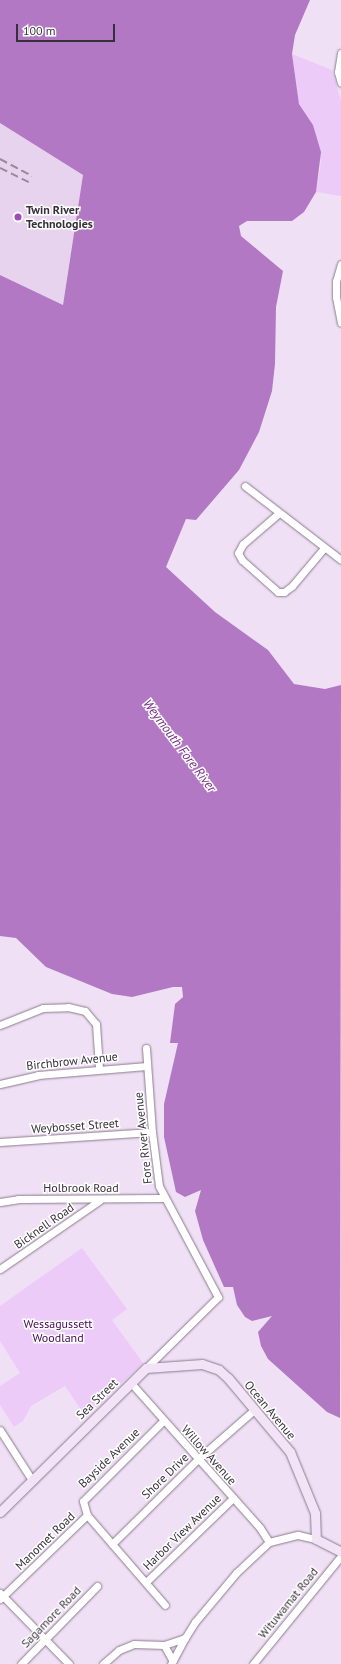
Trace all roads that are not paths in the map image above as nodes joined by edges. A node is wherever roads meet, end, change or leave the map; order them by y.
1 (341, 53) edge
2 (341, 83) edge
3 (341, 264) edge
4 (341, 323) edge
5 (245, 486) dead end
6 (279, 513) junction
7 (324, 548) junction
8 (341, 560) edge
9 (0, 1025) edge
10 (146, 1048) dead end
11 (147, 1066) junction
12 (99, 1068) junction
13 (0, 1084) edge
14 (152, 1132) junction
15 (0, 1142) edge
16 (163, 1198) junction
17 (100, 1200) junction
18 (0, 1202) edge
19 (0, 1269) edge
20 (213, 1304) joint
21 (146, 1368) junction
22 (131, 1383) junction
23 (254, 1410) junction
24 (163, 1421) junction
25 (0, 1430) edge
26 (198, 1459) junction
27 (32, 1480) junction
28 (233, 1498) junction
29 (0, 1512) edge
30 (87, 1515) junction
31 (316, 1539) junction
32 (269, 1542) junction
33 (112, 1544) junction
34 (341, 1552) edge
35 (341, 1556) edge
36 (146, 1582) junction
37 (97, 1586) dead end
38 (1, 1596) edge
39 (165, 1605) dead end
40 (185, 1638) junction
41 (45, 1640) junction
42 (164, 1645) junction
43 (172, 1662) edge
44 (21, 1664) edge
45 (69, 1664) edge
46 (103, 1664) edge
47 (253, 1664) edge

1 - 2 street
3 - 4 street
5 - 6 street
6 - 7 street
6 - 7 street
7 - 8 street
9 - 12 street
10 - 11 street, Fore River Avenue
11 - 12 street, Birchbrow Avenue
11 - 14 street, Fore River Avenue
12 - 13 street, Birchbrow Avenue
14 - 15 street, Weybosset Street
14 - 16 street, Fore River Avenue
16 - 17 street, Holbrook Road
16 - 20 street, Fore River Avenue
17 - 18 street, Holbrook Road
17 - 19 street, Bicknell Road
20 - 21 street, Sea Street
21 - 22 street, Sea Street
21 - 23 street, Ocean Avenue
22 - 24 street, Willow Avenue
22 - 27 street, Sea Street
23 - 26 street, Shore Drive
23 - 31 street, Ocean Avenue
24 - 26 street, Willow Avenue
24 - 30 street, Bayside Avenue
25 - 27 street
26 - 28 street, Willow Avenue
26 - 33 street, Shore Drive
27 - 29 street, Sea Street
28 - 32 street, Willow Avenue
28 - 36 street, Harbor View Avenue
30 - 33 street
30 - 38 street, Manomet Road
31 - 32 street
31 - 34 street
32 - 40 street
33 - 36 street
35 - 47 street, Wituwamat Road
36 - 39 street
37 - 41 street, Sagamore Road
38 - 41 street
40 - 42 street
40 - 43 street
41 - 44 street, Sagamore Road
41 - 45 street
42 - 43 street
42 - 46 street

